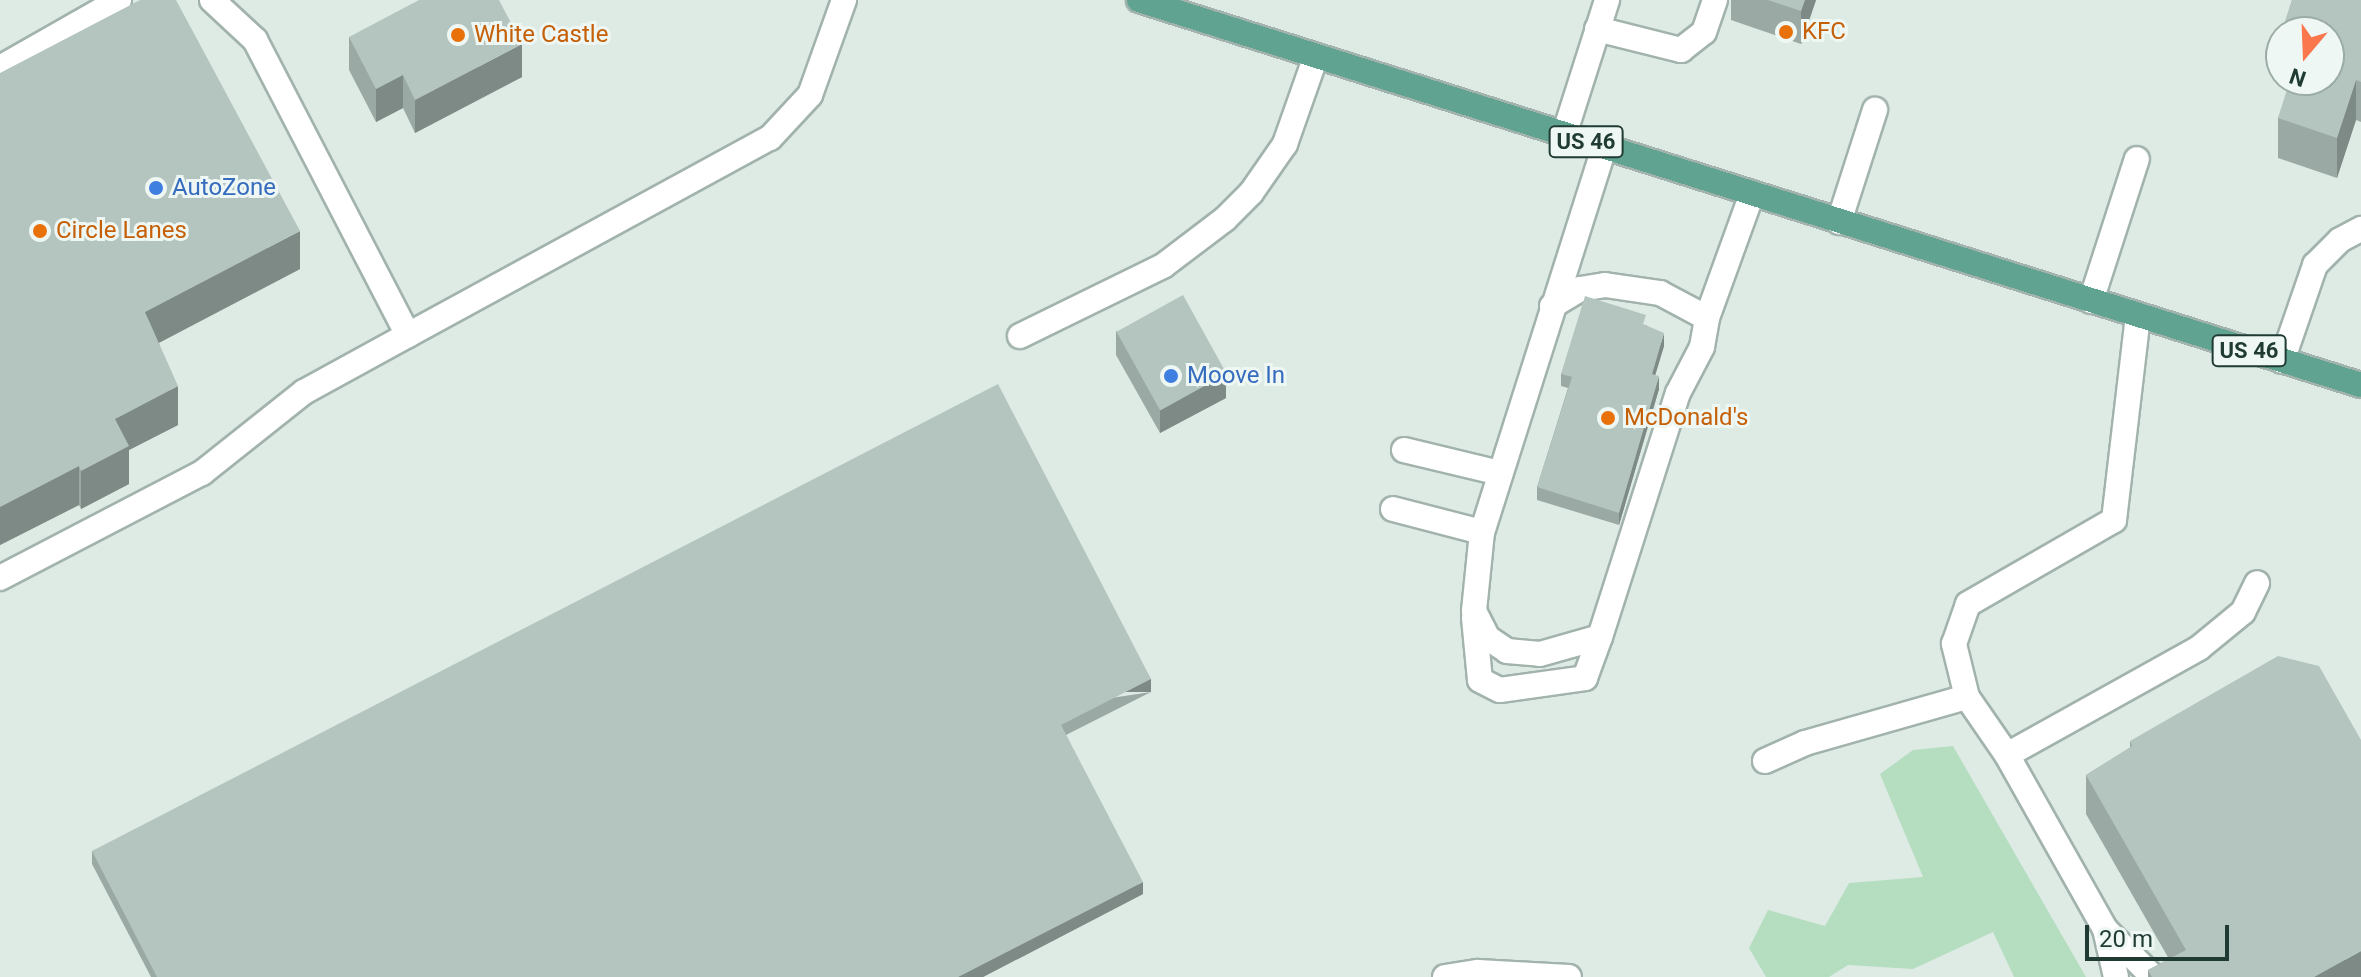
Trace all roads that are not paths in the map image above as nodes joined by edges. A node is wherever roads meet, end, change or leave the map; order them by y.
1 (119, 0) edge
2 (212, 0) edge
3 (844, 0) edge
4 (1139, 0) edge
5 (1607, 0) edge
6 (1715, 0) edge
7 (1597, 29) junction
8 (1316, 56) junction
9 (0, 68) edge
10 (1875, 110) dead end
11 (1564, 135) junction
12 (1604, 148) junction
13 (2137, 159) dead end
14 (1752, 194) junction
15 (1839, 222) junction
16 (2361, 229) edge
17 (2091, 301) junction
18 (1552, 306) junction
19 (2138, 316) junction
20 (1707, 318) junction
21 (408, 335) junction
22 (1020, 336) dead end
23 (2282, 361) junction
24 (2361, 385) edge
25 (1404, 450) dead end
26 (1500, 473) junction
27 (1393, 509) dead end
28 (1482, 532) junction
29 (0, 578) edge
30 (2257, 583) dead end
31 (1474, 611) junction
32 (1600, 637) junction
33 (1967, 697) junction
34 (2007, 755) junction
35 (1765, 761) dead end
36 (2105, 929) junction
37 (1445, 977) edge
38 (1569, 977) edge
39 (2116, 977) edge
40 (2153, 977) edge

1 - 9 lane
2 - 21 lane
3 - 21 lane
4 - 8 main road, US 46
5 - 7 lane
6 - 7 lane
7 - 11 lane
8 - 11 main road, US 46
8 - 22 lane
10 - 15 lane
11 - 12 main road, US 46
12 - 14 main road, US 46
12 - 18 lane
13 - 17 lane
14 - 15 main road, US 46
14 - 20 lane
15 - 17 main road, US 46
16 - 23 lane
17 - 19 main road, US 46
18 - 20 lane
18 - 26 lane
19 - 23 main road, US 46
19 - 33 lane
20 - 32 lane
21 - 29 lane
23 - 24 main road, US 46
25 - 26 lane
26 - 28 lane
27 - 28 lane
28 - 31 lane
30 - 34 lane
31 - 32 lane
31 - 32 lane
33 - 34 lane
33 - 35 lane
34 - 36 lane
36 - 39 lane
36 - 40 lane
37 - 38 lane

